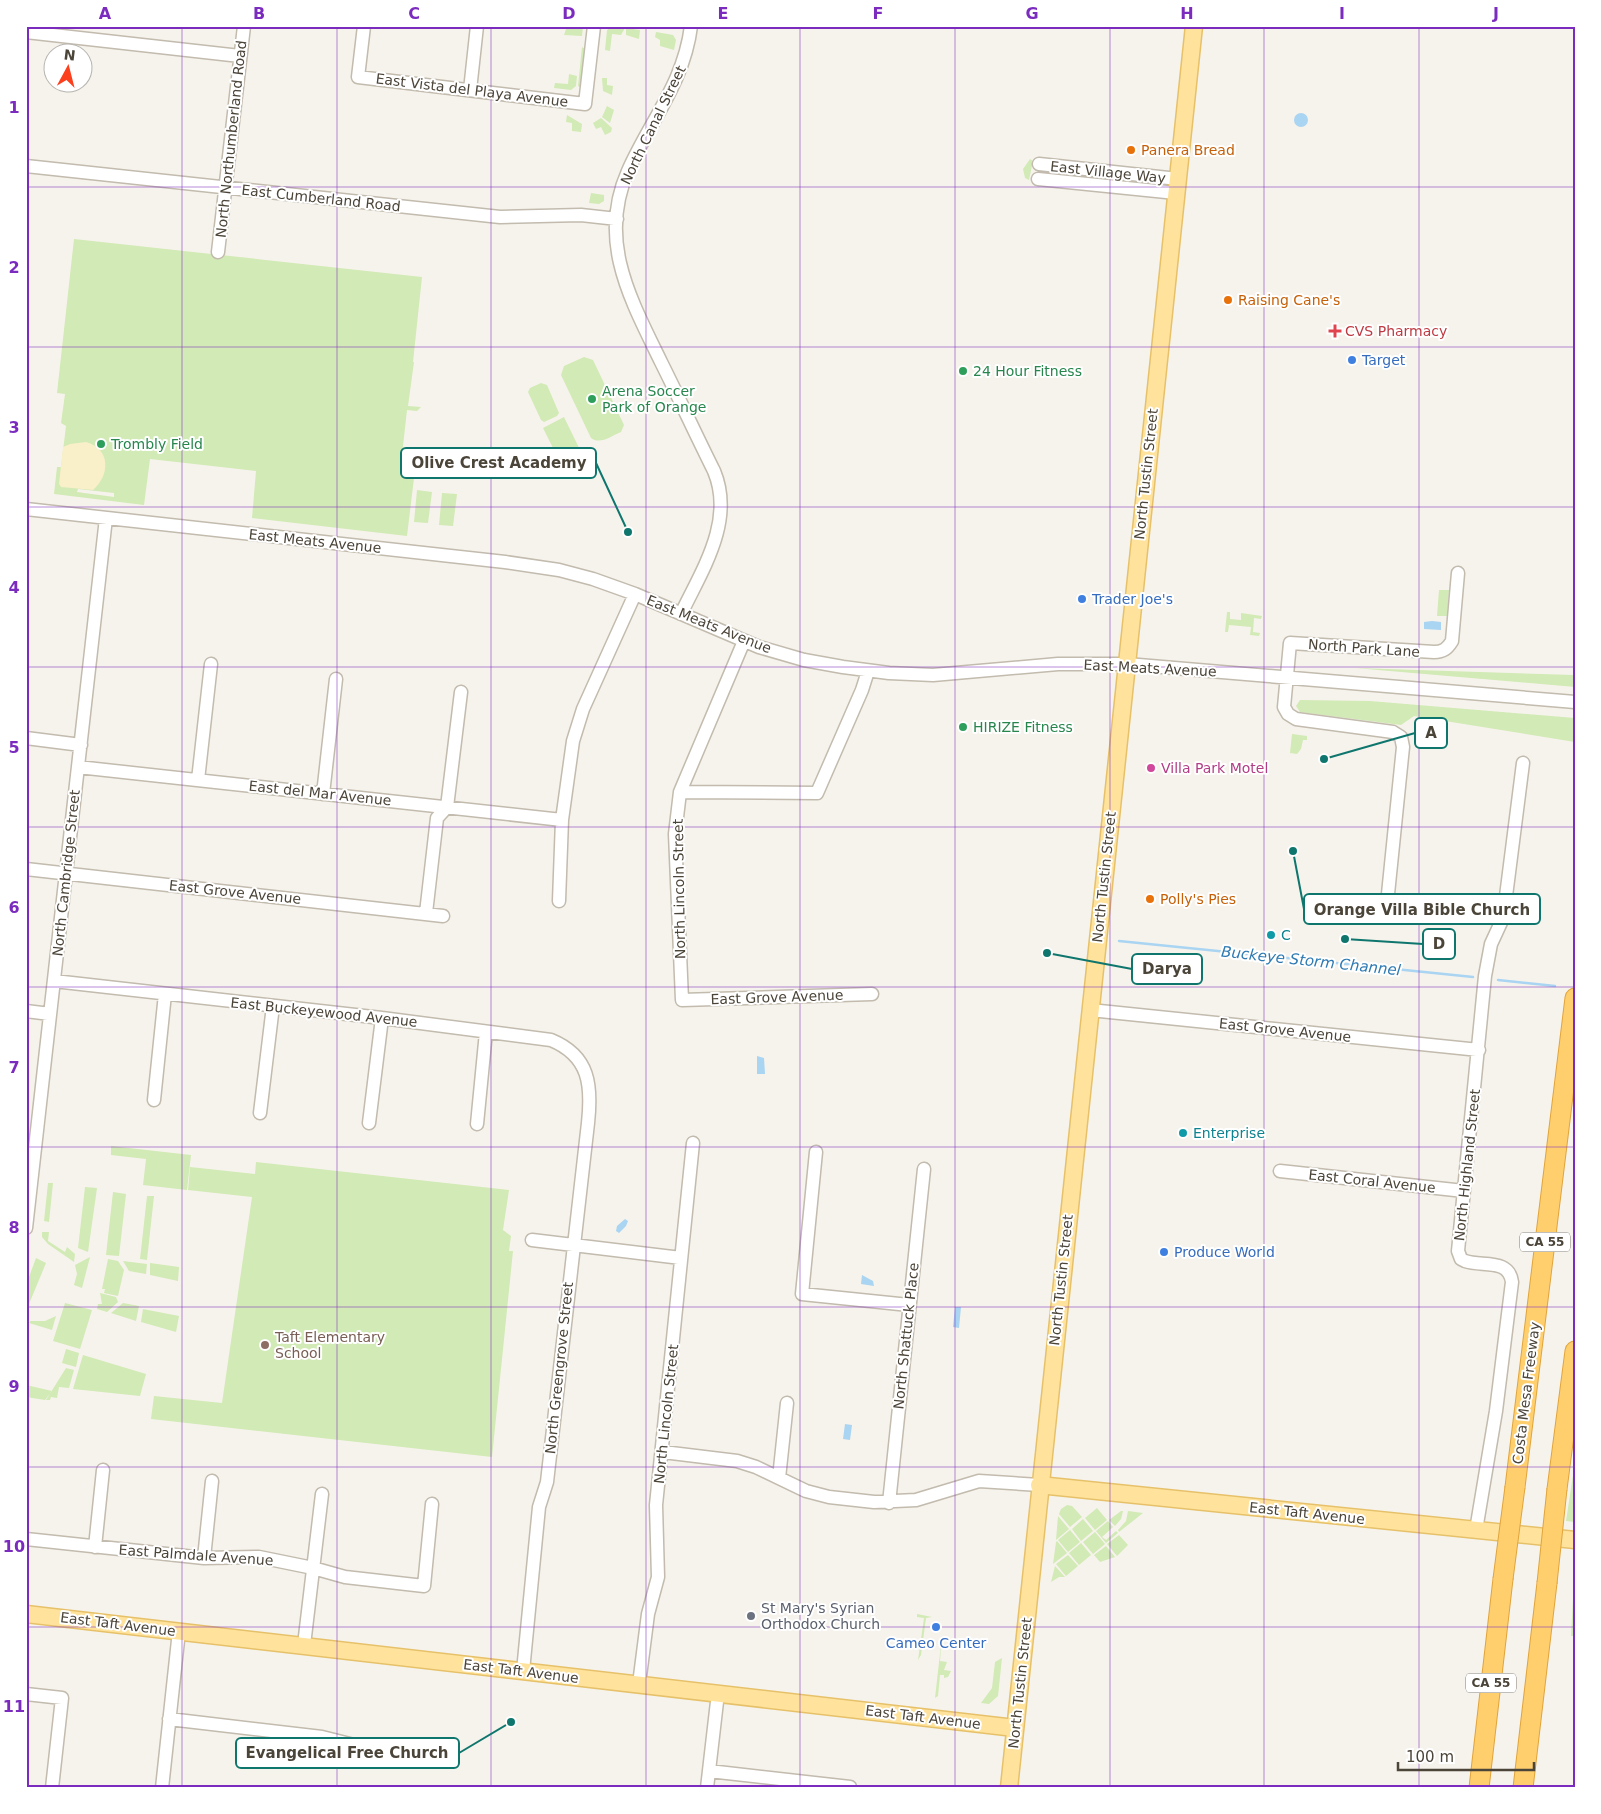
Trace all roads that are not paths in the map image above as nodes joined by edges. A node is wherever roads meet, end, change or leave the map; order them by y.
1 (244, 26) edge
2 (364, 26) edge
3 (478, 26) edge
4 (594, 26) edge
5 (691, 26) edge
6 (1194, 26) edge
7 (26, 32) edge
8 (240, 56) junction
9 (470, 90) junction
10 (1039, 164) dead end
11 (26, 166) edge
12 (1038, 179) dead end
13 (1177, 186) junction
14 (226, 187) junction
15 (617, 219) junction
16 (218, 252) dead end
17 (26, 509) edge
18 (106, 518) junction
19 (1458, 573) dead end
20 (635, 594) junction
21 (681, 614) junction
22 (744, 641) junction
23 (211, 664) dead end
24 (1127, 664) junction
25 (868, 671) junction
26 (336, 679) dead end
27 (1286, 679) junction
28 (461, 692) dead end
29 (1575, 702) edge
30 (26, 738) edge
31 (81, 745) junction
32 (1522, 763) dead end
33 (78, 767) junction
34 (198, 780) junction
35 (680, 792) junction
36 (323, 794) junction
37 (448, 808) junction
38 (562, 820) junction
39 (26, 868) edge
40 (66, 873) junction
41 (559, 901) dead end
42 (426, 913) junction
43 (443, 916) dead end
44 (1503, 918) junction
45 (54, 981) junction
46 (165, 994) junction
47 (872, 994) dead end
48 (1575, 998) edge
49 (682, 1000) joint
50 (273, 1006) junction
51 (1090, 1010) junction
52 (26, 1011) edge
53 (50, 1014) junction
54 (382, 1018) junction
55 (486, 1032) junction
56 (1480, 1050) junction
57 (583, 1066) joint
58 (154, 1100) dead end
59 (260, 1113) dead end
60 (369, 1123) dead end
61 (477, 1124) dead end
62 (693, 1143) dead end
63 (816, 1152) dead end
64 (924, 1168) dead end
65 (1280, 1171) dead end
66 (28, 1189) edge
67 (1464, 1191) junction
68 (26, 1228) edge
69 (532, 1240) dead end
70 (573, 1244) junction
71 (681, 1258) junction
72 (909, 1305) junction
73 (1575, 1351) edge
74 (787, 1403) dead end
75 (663, 1452) junction
76 (103, 1470) dead end
77 (779, 1478) junction
78 (212, 1481) dead end
79 (1039, 1485) junction
80 (322, 1494) dead end
81 (889, 1503) junction
82 (432, 1504) dead end
83 (1476, 1530) junction
84 (26, 1539) edge
85 (1575, 1540) edge
86 (95, 1547) junction
87 (204, 1558) junction
88 (313, 1568) junction
89 (26, 1614) edge
90 (179, 1631) junction
91 (304, 1646) junction
92 (523, 1671) junction
93 (639, 1684) junction
94 (718, 1693) junction
95 (26, 1694) edge
96 (170, 1719) junction
97 (1015, 1728) junction
98 (1528, 1745) junction
99 (366, 1748) dead end
100 (709, 1771) junction
101 (850, 1787) edge
102 (52, 1788) edge
103 (162, 1788) edge
104 (707, 1788) edge
105 (1009, 1788) edge
106 (1478, 1788) edge
107 (1523, 1788) edge
108 (1527, 1788) edge

1 - 8 street, North Northumberland Road
2 - 9 street, East Vista del Playa Avenue
3 - 9 street
4 - 9 street, East Vista del Playa Avenue
5 - 15 street, North Canal Street
6 - 13 main road, North Tustin Street
7 - 8 street
8 - 14 street, North Northumberland Road
10 - 13 street, East Village Way
11 - 14 street, East Cumberland Road
12 - 13 street, East Village Way
13 - 24 main road, North Tustin Street
14 - 15 street, East Cumberland Road
14 - 16 street, North Northumberland Road
15 - 21 street, North Canal Street
17 - 18 street, East Meats Avenue
18 - 20 street, East Meats Avenue
18 - 31 street, North Cambridge Street
19 - 27 street, North Park Lane
20 - 21 street, East Meats Avenue
20 - 38 street
21 - 22 street, East Meats Avenue
22 - 25 street, East Meats Avenue
22 - 35 street, North Lincoln Street
23 - 34 street
24 - 25 street, East Meats Avenue
24 - 27 street, East Meats Avenue
24 - 51 main road, North Tustin Street
25 - 35 street
26 - 36 street
27 - 29 street, East Meats Avenue
27 - 44 street, North Park Lane
28 - 37 street
30 - 31 street
31 - 33 street, North Cambridge Street
32 - 44 street, North Highland Street
33 - 34 street, East del Mar Avenue
33 - 40 street, North Cambridge Street
34 - 36 street, East del Mar Avenue
35 - 49 street, North Lincoln Street
36 - 37 street, East del Mar Avenue
37 - 38 street, East del Mar Avenue
37 - 42 street
38 - 41 street
39 - 40 street, East Grove Avenue
40 - 42 street, East Grove Avenue
40 - 45 street, North Cambridge Street
42 - 43 street, East Grove Avenue
44 - 56 street, North Highland Street
45 - 46 street, East Buckeyewood Avenue
45 - 53 street, North Cambridge Street
46 - 50 street, East Buckeyewood Avenue
46 - 58 street
47 - 49 street, East Grove Avenue
48 - 106 highway, Costa Mesa Freeway / CA 55, bridge
50 - 54 street, East Buckeyewood Avenue
50 - 59 street
51 - 56 street, East Grove Avenue
51 - 79 main road, North Tustin Street
52 - 53 street
53 - 66 street, North Cambridge Street
54 - 55 street, East Buckeyewood Avenue
54 - 60 street
55 - 57 street, East Buckeyewood Avenue
55 - 61 street
56 - 67 street, North Highland Street
57 - 70 street, North Greengrove Street
62 - 71 street, North Lincoln Street
63 - 72 street
64 - 72 street, North Shattuck Place
65 - 67 street, East Coral Avenue
66 - 68 street, North Cambridge Street
67 - 83 street, North Highland Street
69 - 70 street
70 - 71 street
70 - 92 street, North Greengrove Street
71 - 75 street, North Lincoln Street
72 - 81 street, North Shattuck Place
73 - 98 highway, CA 55, bridge
74 - 77 street
75 - 77 street
75 - 93 street, North Lincoln Street
76 - 86 street
77 - 81 street
78 - 87 street
79 - 81 street
79 - 83 main road, East Taft Avenue
79 - 97 main road, North Tustin Street
80 - 88 street
82 - 88 street, East Palmdale Avenue
83 - 85 main road, East Taft Avenue
84 - 86 street, East Palmdale Avenue
86 - 87 street, East Palmdale Avenue
87 - 88 street, East Palmdale Avenue
88 - 91 street
89 - 90 main road, East Taft Avenue
90 - 91 main road, East Taft Avenue
90 - 96 street
91 - 92 main road, East Taft Avenue
92 - 93 main road, East Taft Avenue
93 - 94 main road, East Taft Avenue
94 - 97 main road, East Taft Avenue
94 - 100 street
95 - 102 street
96 - 99 street
96 - 103 street
97 - 105 main road, North Tustin Street
98 - 107 highway, CA 55
98 - 108 highway
100 - 101 street
100 - 104 street

